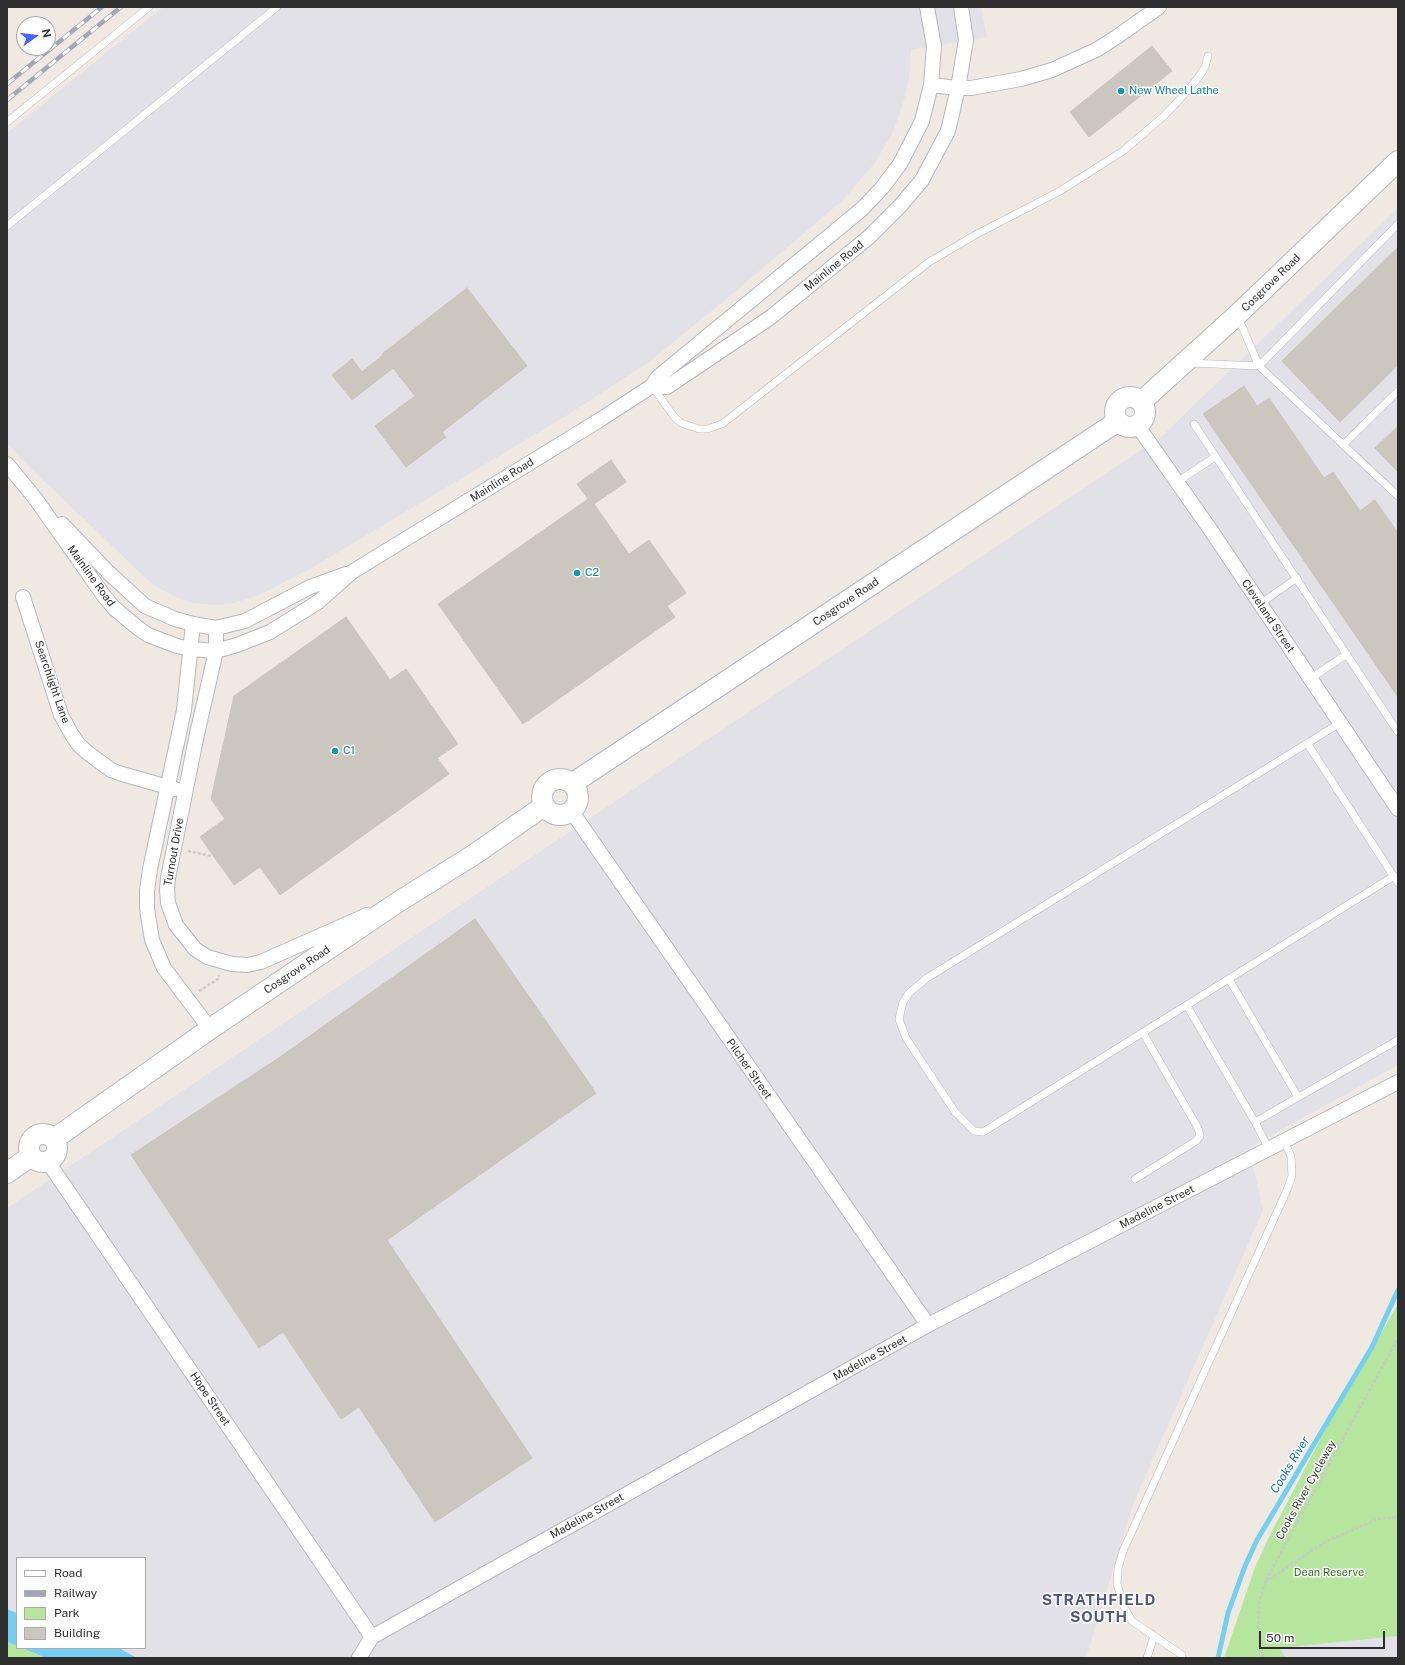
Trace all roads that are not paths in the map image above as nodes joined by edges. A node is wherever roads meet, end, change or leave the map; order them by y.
1 (149, 7) edge
2 (277, 7) edge
3 (927, 7) edge
4 (961, 7) edge
5 (1159, 7) edge
6 (1208, 56) dead end
7 (931, 85) junction
8 (958, 88) junction
9 (7, 122) edge
10 (1398, 161) edge
11 (1398, 224) edge
12 (7, 226) edge
13 (1237, 315) junction
14 (1186, 363) junction
15 (1259, 366) junction
16 (652, 386) junction
17 (1398, 391) edge
18 (1141, 402) junction
19 (1118, 421) junction
20 (1194, 424) dead end
21 (1137, 425) junction
22 (1343, 445) junction
23 (1215, 457) junction
24 (7, 464) edge
25 (1177, 482) junction
26 (1398, 496) edge
27 (35, 498) junction
28 (352, 572) junction
29 (1297, 578) junction
30 (23, 597) dead end
31 (1260, 604) junction
32 (193, 624) junction
33 (216, 628) junction
34 (191, 649) junction
35 (216, 651) junction
36 (1347, 654) junction
37 (1310, 679) junction
38 (1340, 723) junction
39 (1398, 732) edge
40 (1307, 743) junction
41 (573, 783) junction
42 (167, 786) junction
43 (185, 791) junction
44 (544, 806) junction
45 (1398, 809) edge
46 (572, 812) junction
47 (1396, 880) edge
48 (398, 902) junction
49 (1229, 979) junction
50 (1187, 1006) junction
51 (210, 1029) junction
52 (1143, 1033) junction
53 (1398, 1040) edge
54 (1398, 1082) edge
55 (1298, 1097) junction
56 (1255, 1122) junction
57 (1284, 1141) junction
58 (1270, 1149) junction
59 (40, 1159) junction
60 (7, 1173) edge
61 (1135, 1179) dead end
62 (928, 1325) junction
63 (1154, 1636) junction
64 (372, 1637) junction
65 (1182, 1655) dead end
66 (359, 1658) edge
67 (1147, 1658) edge

1 - 9 lane
2 - 12 lane
3 - 7 street, Mainline Road
4 - 8 street, Mainline Road
5 - 8 street
6 - 16 lane
7 - 8 street
7 - 16 street, Mainline Road
8 - 16 street, Mainline Road
10 - 13 main road, Cosgrove Road
11 - 15 lane
13 - 14 main road, Cosgrove Road
13 - 15 lane
14 - 15 lane
14 - 18 main road, Cosgrove Road
15 - 22 lane
16 - 28 street, Mainline Road
17 - 22 lane
18 - 19 main road
18 - 21 main road
19 - 21 main road
19 - 41 main road, Cosgrove Road
20 - 23 lane
21 - 25 street, Cleveland Street
22 - 26 lane
23 - 25 lane
23 - 29 lane
24 - 27 street, Mainline Road
25 - 31 street, Cleveland Street
27 - 32 street, Mainline Road
27 - 34 street, Mainline Road
28 - 33 street, Mainline Road
28 - 35 street, Mainline Road
29 - 31 lane
29 - 36 lane
30 - 42 street, Searchlight Lane
31 - 37 street, Cleveland Street
32 - 33 street, Mainline Road
32 - 34 street, Turnout Drive
33 - 35 street, Turnout Drive
34 - 35 street, Mainline Road
34 - 42 street, Turnout Drive
35 - 43 street, Turnout Drive
36 - 37 lane
36 - 39 lane
37 - 38 street, Cleveland Street
38 - 40 lane
38 - 45 street, Cleveland Street
40 - 47 lane
40 - 52 lane
41 - 44 main road
41 - 46 main road
42 - 43 street, Searchlight Lane
42 - 51 street, Turnout Drive
43 - 48 street, Turnout Drive
44 - 46 main road
44 - 48 main road, Cosgrove Road
46 - 62 street, Pilcher Street
47 - 49 lane
48 - 51 main road, Cosgrove Road
49 - 50 lane
49 - 55 lane
50 - 52 lane
50 - 56 lane
51 - 59 main road, Cosgrove Road
52 - 61 lane
53 - 55 lane
54 - 57 street, Madeline Street
55 - 56 lane
56 - 58 lane
57 - 58 street, Madeline Street
57 - 63 lane
58 - 62 street, Madeline Street
59 - 60 main road
59 - 64 street, Hope Street
62 - 64 street, Madeline Street
63 - 65 lane
63 - 67 lane
64 - 66 street, Madeline Street

